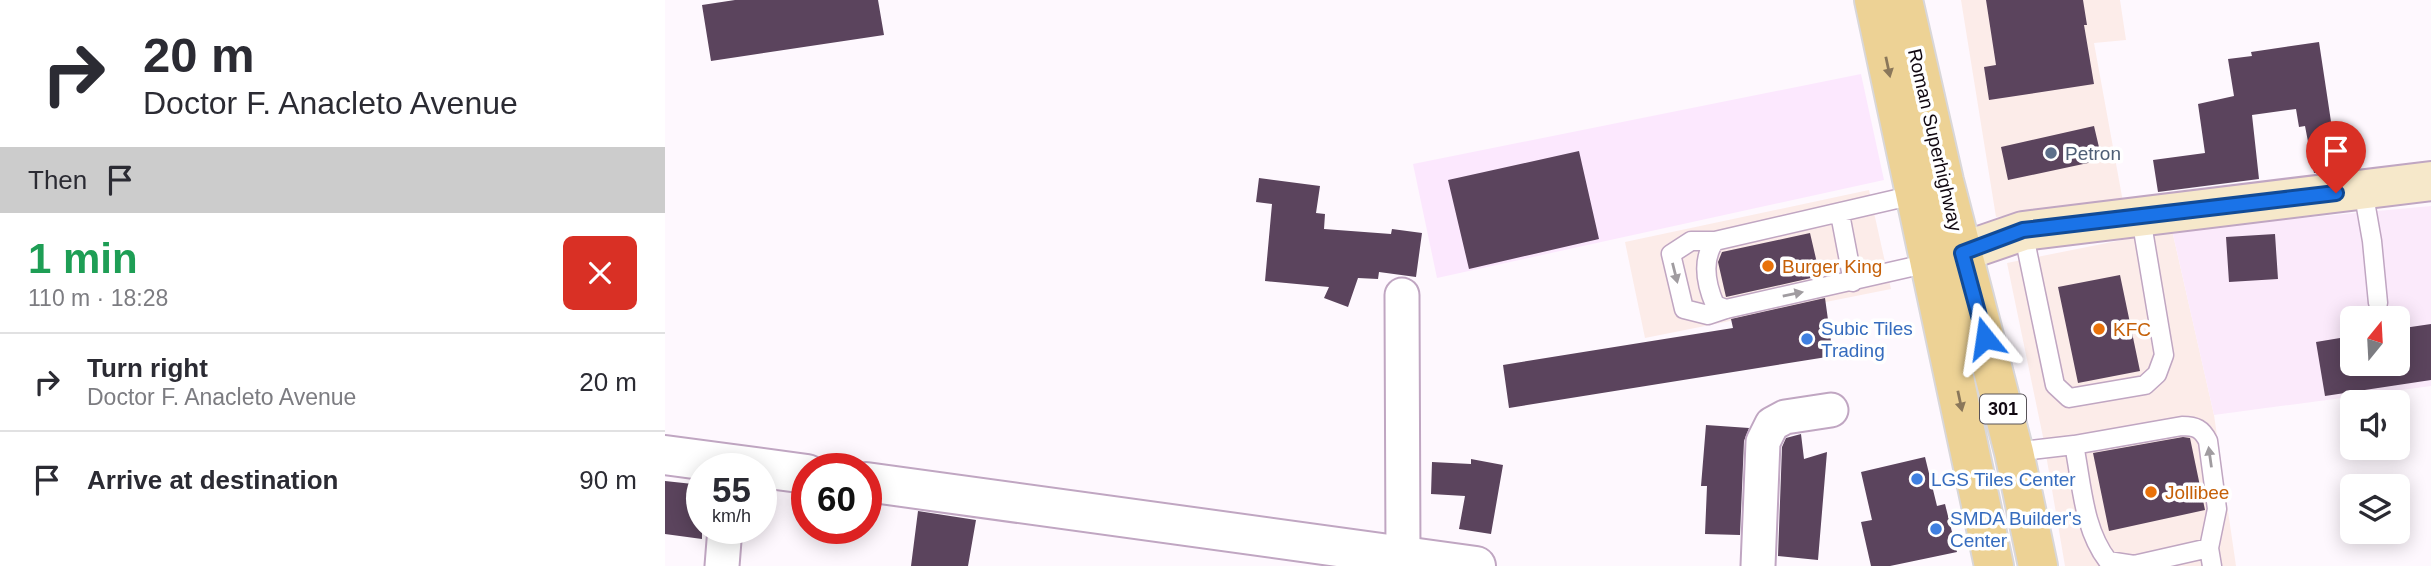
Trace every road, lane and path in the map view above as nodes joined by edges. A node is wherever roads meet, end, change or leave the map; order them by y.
1 (1874, 0) edge
2 (1903, 0) edge
3 (2431, 181) edge
4 (2363, 190) junction
5 (1914, 195) junction
6 (1840, 214) junction
7 (2141, 218) junction
8 (2023, 230) junction
9 (1715, 241) junction
10 (1946, 258) junction
11 (1853, 282) junction
12 (1402, 295) dead end
13 (2378, 303) dead end
14 (1726, 309) junction
15 (1831, 410) dead end
16 (2074, 445) junction
17 (2014, 452) junction
18 (665, 455) edge
19 (686, 459) edge
20 (882, 485) edge
21 (724, 544) edge
22 (1403, 555) junction
23 (1335, 556) edge
24 (2211, 557) edge
25 (722, 566) edge
26 (1476, 566) edge
27 (1758, 566) edge
28 (1994, 566) edge
29 (2038, 566) edge

1 -> 5 main road, Roman Superhighway / 301
2 - 10 main road, Roman Superhighway / 301
3 - 4 main road
4 - 7 main road
4 - 13 lane
5 - 6 lane
5 - 10 main road, Roman Superhighway / 301
6 - 9 lane
6 - 11 lane
7 - 8 main road
7 - 8 lane
8 - 10 main road
9 - 14 lane
9 -> 14 lane
10 - 11 lane
10 - 17 main road, Roman Superhighway / 301
10 -> 28 main road, Roman Superhighway / 301
14 -> 11 lane
12 - 22 street
15 - 27 street
16 - 17 lane
16 - 24 lane
24 -> 16 lane
17 - 29 main road, Roman Superhighway / 301
18 - 19 street
20 - 23 street
21 - 25 street
22 - 23 street
22 - 26 street

